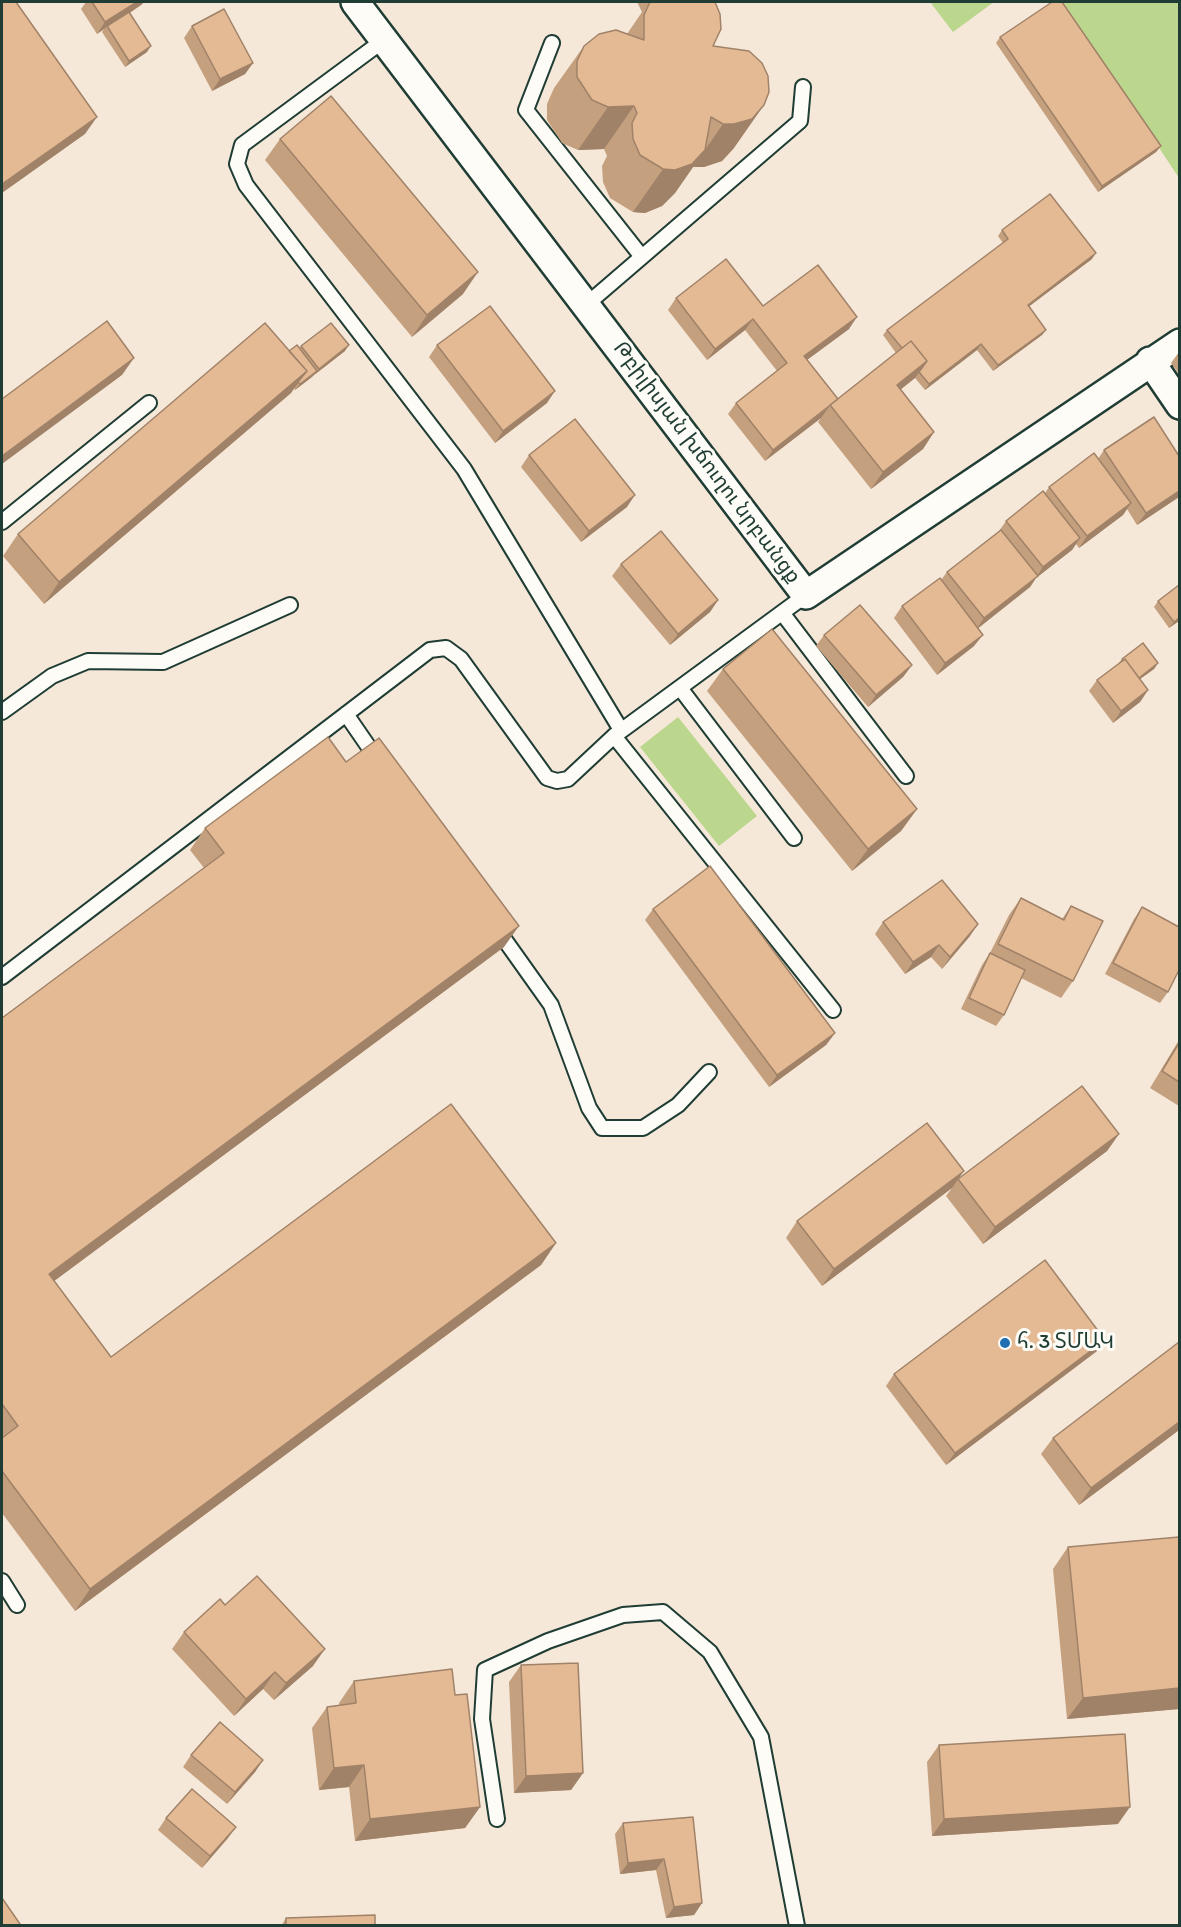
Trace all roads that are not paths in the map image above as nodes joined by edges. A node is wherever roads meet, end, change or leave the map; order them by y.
1 (355, 2) edge
2 (384, 40) junction
3 (552, 43) dead end
4 (803, 87) dead end
5 (642, 257) junction
6 (586, 305) junction
7 (1179, 343) edge
8 (1150, 361) junction
9 (149, 403) dead end
10 (1179, 405) edge
11 (2, 522) edge
12 (806, 595) junction
13 (290, 605) dead end
14 (783, 614) junction
15 (680, 688) junction
16 (2, 712) edge
17 (346, 714) junction
18 (617, 733) junction
19 (387, 772) edge
20 (906, 776) dead end
21 (794, 838) dead end
22 (490, 918) edge
23 (2, 977) edge
24 (833, 1010) dead end
25 (709, 1072) dead end
26 (2, 1581) edge
27 (17, 1605) dead end
28 (497, 1819) dead end
29 (797, 1926) edge

1 - 2 street, Թբիլիսյան խճուղու նրբանցք
2 - 6 street, Թբիլիսյան խճուղու նրբանցք
2 - 18 lane
3 - 5 lane
4 - 5 lane
5 - 6 lane
6 - 12 street, Թբիլիսյան խճուղու նրբանցք
7 - 8 street, Թբիլիսյան խճուղու նրբանցք
8 - 10 street
8 - 12 street, Թբիլիսյան խճուղու նրբանցք
9 - 11 lane
12 - 14 lane
13 - 16 lane
14 - 15 lane
14 - 20 lane
15 - 18 lane
15 - 21 lane
17 - 18 lane
17 - 19 lane
17 - 23 lane
18 - 24 lane
22 - 25 lane
26 - 27 lane
28 - 29 lane

